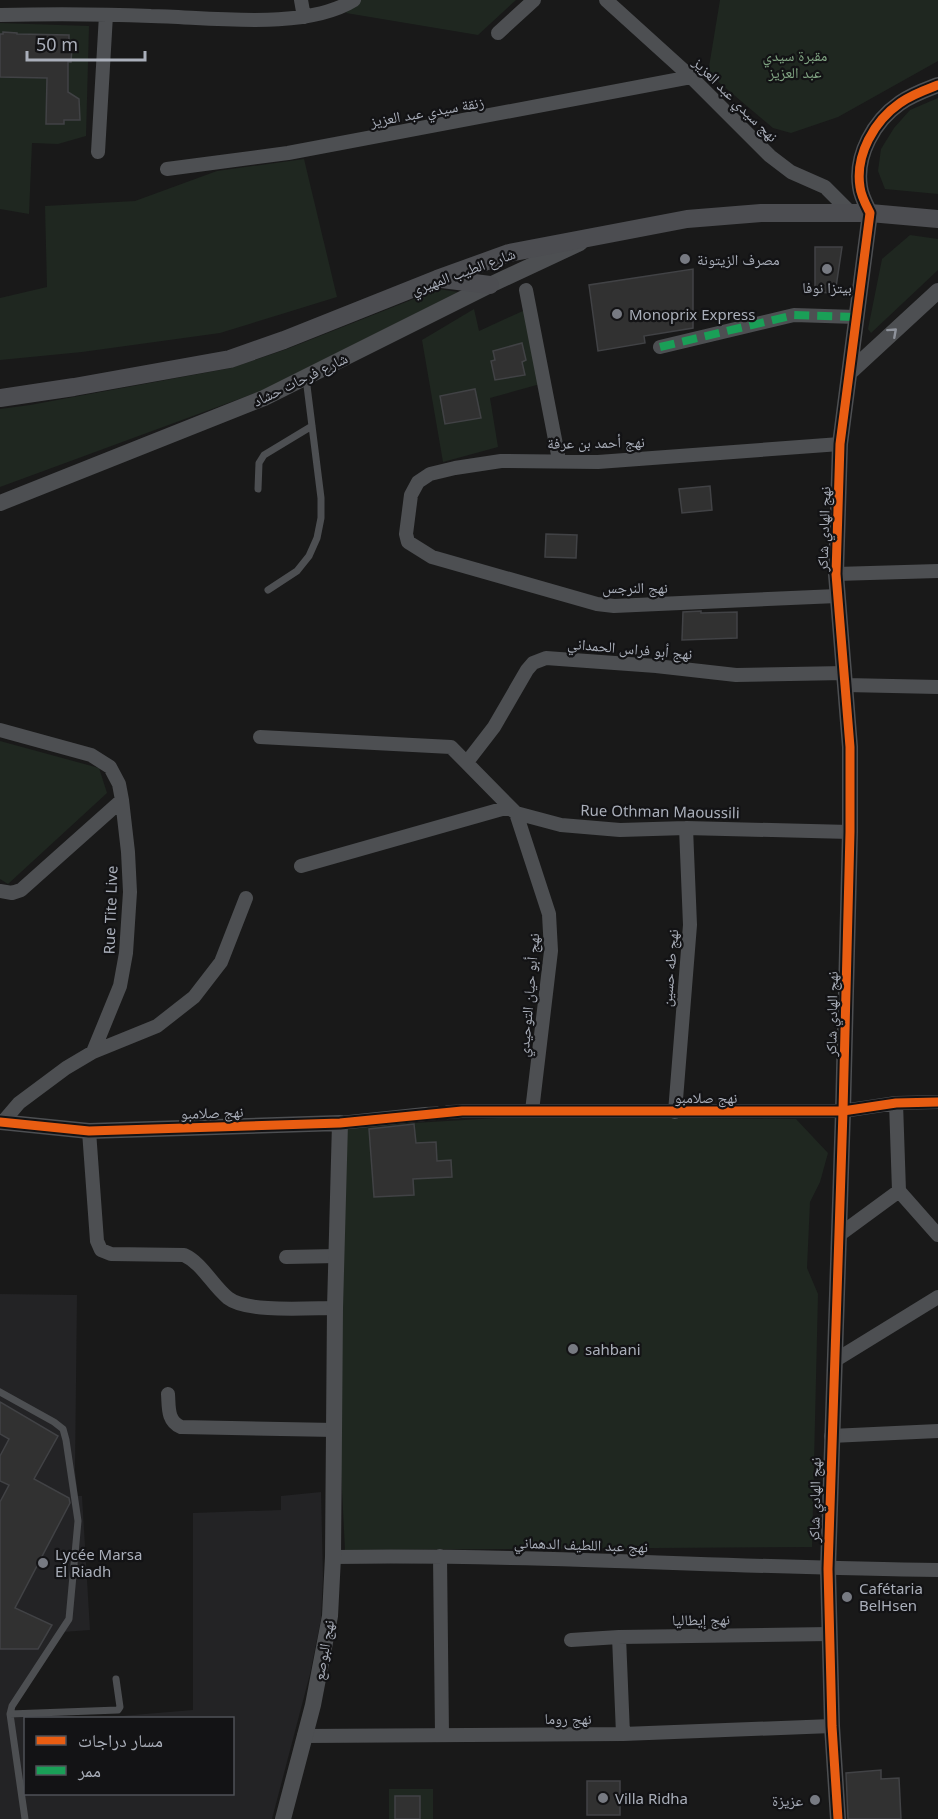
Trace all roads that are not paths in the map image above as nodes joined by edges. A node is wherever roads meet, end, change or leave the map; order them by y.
1 (3, 0) edge
2 (148, 0) edge
3 (302, 0) edge
4 (354, 0) edge
5 (534, 0) edge
6 (606, 0) edge
7 (2, 15) edge
8 (106, 15) junction
9 (149, 15) junction
10 (304, 17) junction
11 (498, 33) dead end
12 (691, 77) junction
13 (938, 85) edge
14 (98, 152) dead end
15 (167, 169) dead end
16 (850, 212) junction
17 (870, 213) junction
18 (938, 219) edge
19 (592, 238) junction
20 (437, 279) junction
21 (490, 285) junction
22 (526, 290) dead end
23 (938, 291) edge
24 (856, 317) junction
25 (660, 347) dead end
26 (850, 372) junction
27 (306, 376) junction
28 (0, 398) edge
29 (312, 426) junction
30 (840, 444) junction
31 (559, 460) junction
32 (258, 489) dead end
33 (0, 503) edge
34 (408, 543) joint
35 (938, 571) edge
36 (836, 574) junction
37 (268, 591) dead end
38 (837, 596) junction
39 (846, 679) junction
40 (938, 687) edge
41 (0, 730) edge
42 (260, 737) dead end
43 (467, 762) junction
44 (122, 800) junction
45 (516, 813) junction
46 (686, 828) junction
47 (850, 832) junction
48 (301, 866) dead end
49 (0, 891) edge
50 (246, 898) dead end
51 (93, 1052) junction
52 (938, 1102) edge
53 (896, 1103) junction
54 (462, 1111) tunnel mouth
55 (532, 1111) junction
56 (843, 1111) junction
57 (675, 1112) junction
58 (425, 1113) tunnel mouth
59 (1, 1123) edge
60 (340, 1123) junction
61 (89, 1131) junction
62 (899, 1191) junction
63 (838, 1235) junction
64 (938, 1235) edge
65 (337, 1256) junction
66 (286, 1257) dead end
67 (938, 1297) edge
68 (335, 1308) junction
69 (834, 1360) junction
70 (0, 1392) edge
71 (168, 1394) dead end
72 (335, 1430) junction
73 (938, 1431) edge
74 (831, 1436) junction
75 (440, 1556) junction
76 (333, 1557) junction
77 (828, 1569) junction
78 (938, 1570) edge
79 (830, 1634) junction
80 (619, 1637) junction
81 (571, 1640) dead end
82 (116, 1679) dead end
83 (10, 1714) junction
84 (831, 1726) junction
85 (623, 1734) junction
86 (442, 1735) junction
87 (304, 1736) junction
88 (25, 1819) edge
89 (283, 1819) edge
90 (838, 1819) edge

1 - 7 street
2 - 9 street
3 - 10 street
4 - 10 street
5 - 11 street
6 - 12 street, نهج سيدي عبد العزيز
7 - 8 street
8 - 9 street
8 - 14 street
9 - 10 street
12 - 15 street, زنقة سيدي عبد العزيز
12 - 16 street, نهج سيدي عبد العزيز
13 - 17 street
16 - 17 main road, شارع الطيب المهيري
16 - 19 main road, شارع الطيب المهيري
17 - 18 main road, شارع الطيب المهيري
17 - 24 street, نهج الهادي شاكر
19 - 20 main road, شارع الطيب المهيري
19 - 21 street, شارع فرحات حشاد
20 - 21 main road
20 - 28 main road, شارع الطيب المهيري
21 - 27 street, شارع فرحات حشاد
22 - 31 street
26 -> 23 street
24 - 25 street
24 - 26 street, نهج الهادي شاكر
26 - 30 street, نهج الهادي شاكر
27 - 29 lane
27 - 33 street, شارع فرحات حشاد
29 - 32 lane
29 - 37 lane
30 - 31 street, نهج أحمد بن عرفة
30 - 36 street, نهج الهادي شاكر
31 - 34 street, نهج أحمد بن عرفة
34 - 38 street, نهج النرجس
35 - 36 street
36 - 38 street, نهج الهادي شاكر
38 - 39 street, نهج الهادي شاكر
39 - 40 street, نهج أبو فراس الحمداني
39 - 43 street, نهج أبو فراس الحمداني
39 - 47 street, نهج الهادي شاكر
41 - 44 street, Rue Tite Live
42 - 43 street, نهج أبو حيان التوحيدي
43 - 45 street, نهج أبو حيان التوحيدي
44 - 49 street
44 - 51 street, Rue Tite Live
45 - 46 street, Rue Othman Maoussili
45 - 48 street, Rue Othman Maoussili
45 - 55 street, نهج أبو حيان التوحيدي
46 - 47 street, Rue Othman Maoussili
46 - 57 street, نهج طه حسين
47 - 56 street, نهج الهادي شاكر
50 - 51 street
51 - 59 street
52 - 53 street, نهج صلامبو
53 - 56 street, نهج صلامبو
53 - 62 street
54 - 55 street, نهج صلامبو
55 - 57 street, نهج صلامبو
56 - 57 street, نهج صلامبو
56 - 63 street, نهج الهادي شاكر
58 - 60 street, نهج صلامبو
59 - 61 street, نهج صلامبو
60 - 61 street, نهج صلامبو
60 - 65 street, نهج البوصع
61 - 68 street
62 - 63 street
62 - 64 street
63 - 69 street, نهج الهادي شاكر
65 - 66 street
65 - 68 street, نهج البوصع
67 - 69 street
68 - 72 street, نهج البوصع
69 - 74 street, نهج الهادي شاكر
70 - 83 lane
71 - 72 street
72 - 76 street, نهج البوصع
73 - 74 street
74 - 77 street, نهج الهادي شاكر
75 - 76 street, نهج عبد اللطيف الدهماني
75 - 77 street, نهج عبد اللطيف الدهماني
75 - 86 street
76 - 87 street, نهج البوصع
77 - 78 street, نهج عبد اللطيف الدهماني
77 - 79 street, نهج الهادي شاكر
79 - 80 street, نهج إيطاليا
79 - 84 street, نهج الهادي شاكر
80 - 81 street, نهج إيطاليا
80 - 85 street
82 - 83 lane
83 - 88 lane
84 - 85 street, نهج روما
84 - 90 street, نهج الهادي شاكر
85 - 86 street, نهج روما
86 - 87 street, نهج روما
87 - 89 street, نهج البوصع

